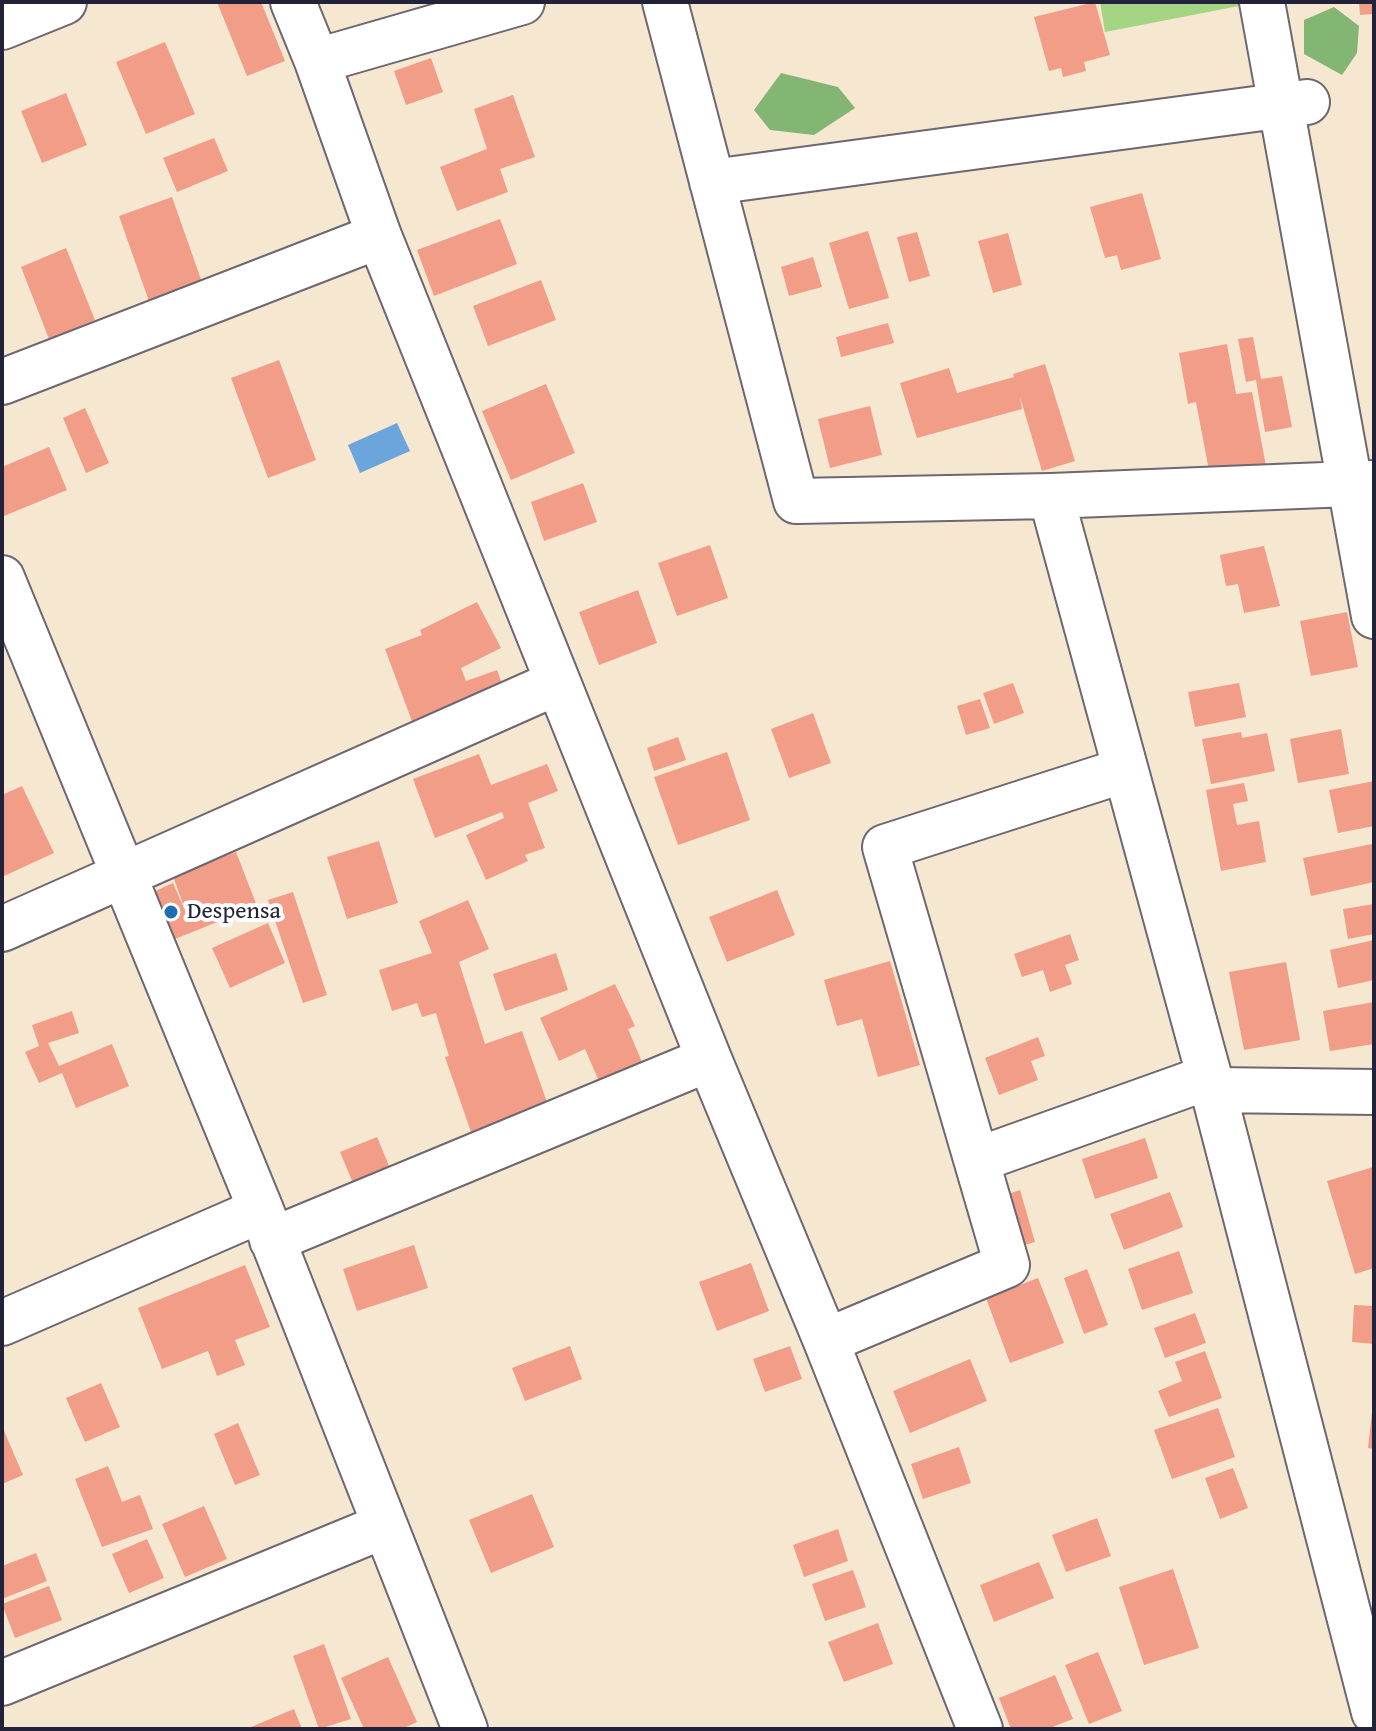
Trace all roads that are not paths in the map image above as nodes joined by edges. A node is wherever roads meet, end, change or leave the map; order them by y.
1 (64, 2) edge
2 (293, 2) edge
3 (522, 2) edge
4 (665, 2) edge
5 (1262, 2) edge
6 (1289, 2) edge
7 (2, 27) edge
8 (317, 61) junction
9 (1294, 104) junction
10 (712, 182) junction
11 (379, 236) junction
12 (2, 382) edge
13 (1366, 476) edge
14 (1051, 496) junction
15 (2, 578) edge
16 (1374, 616) edge
17 (556, 683) junction
18 (1125, 770) junction
19 (125, 875) junction
20 (2, 929) edge
21 (709, 1059) junction
22 (1211, 1084) junction
23 (1374, 1092) edge
24 (977, 1160) junction
25 (266, 1225) junction
26 (2, 1323) edge
27 (826, 1341) junction
28 (384, 1526) junction
29 (2, 1683) edge
30 (1374, 1712) edge
31 (465, 1729) edge
32 (980, 1729) edge

1 - 7 street
2 - 8 street
3 - 8 street
4 - 10 street
5 - 9 street
6 - 9 street
8 - 11 street
9 - 10 street
9 - 13 street
10 - 14 street
11 - 12 street
11 - 17 street
13 - 14 street
13 - 16 street
14 - 18 street
15 - 19 street
17 - 19 street
17 - 21 street
18 - 22 street
18 - 24 street
19 - 20 street
19 - 25 street
21 - 25 street
21 - 27 street
22 - 23 street
22 - 24 street
22 - 30 street
24 - 27 street
25 - 26 street
25 - 28 street
27 - 32 street
28 - 29 street
28 - 31 street

